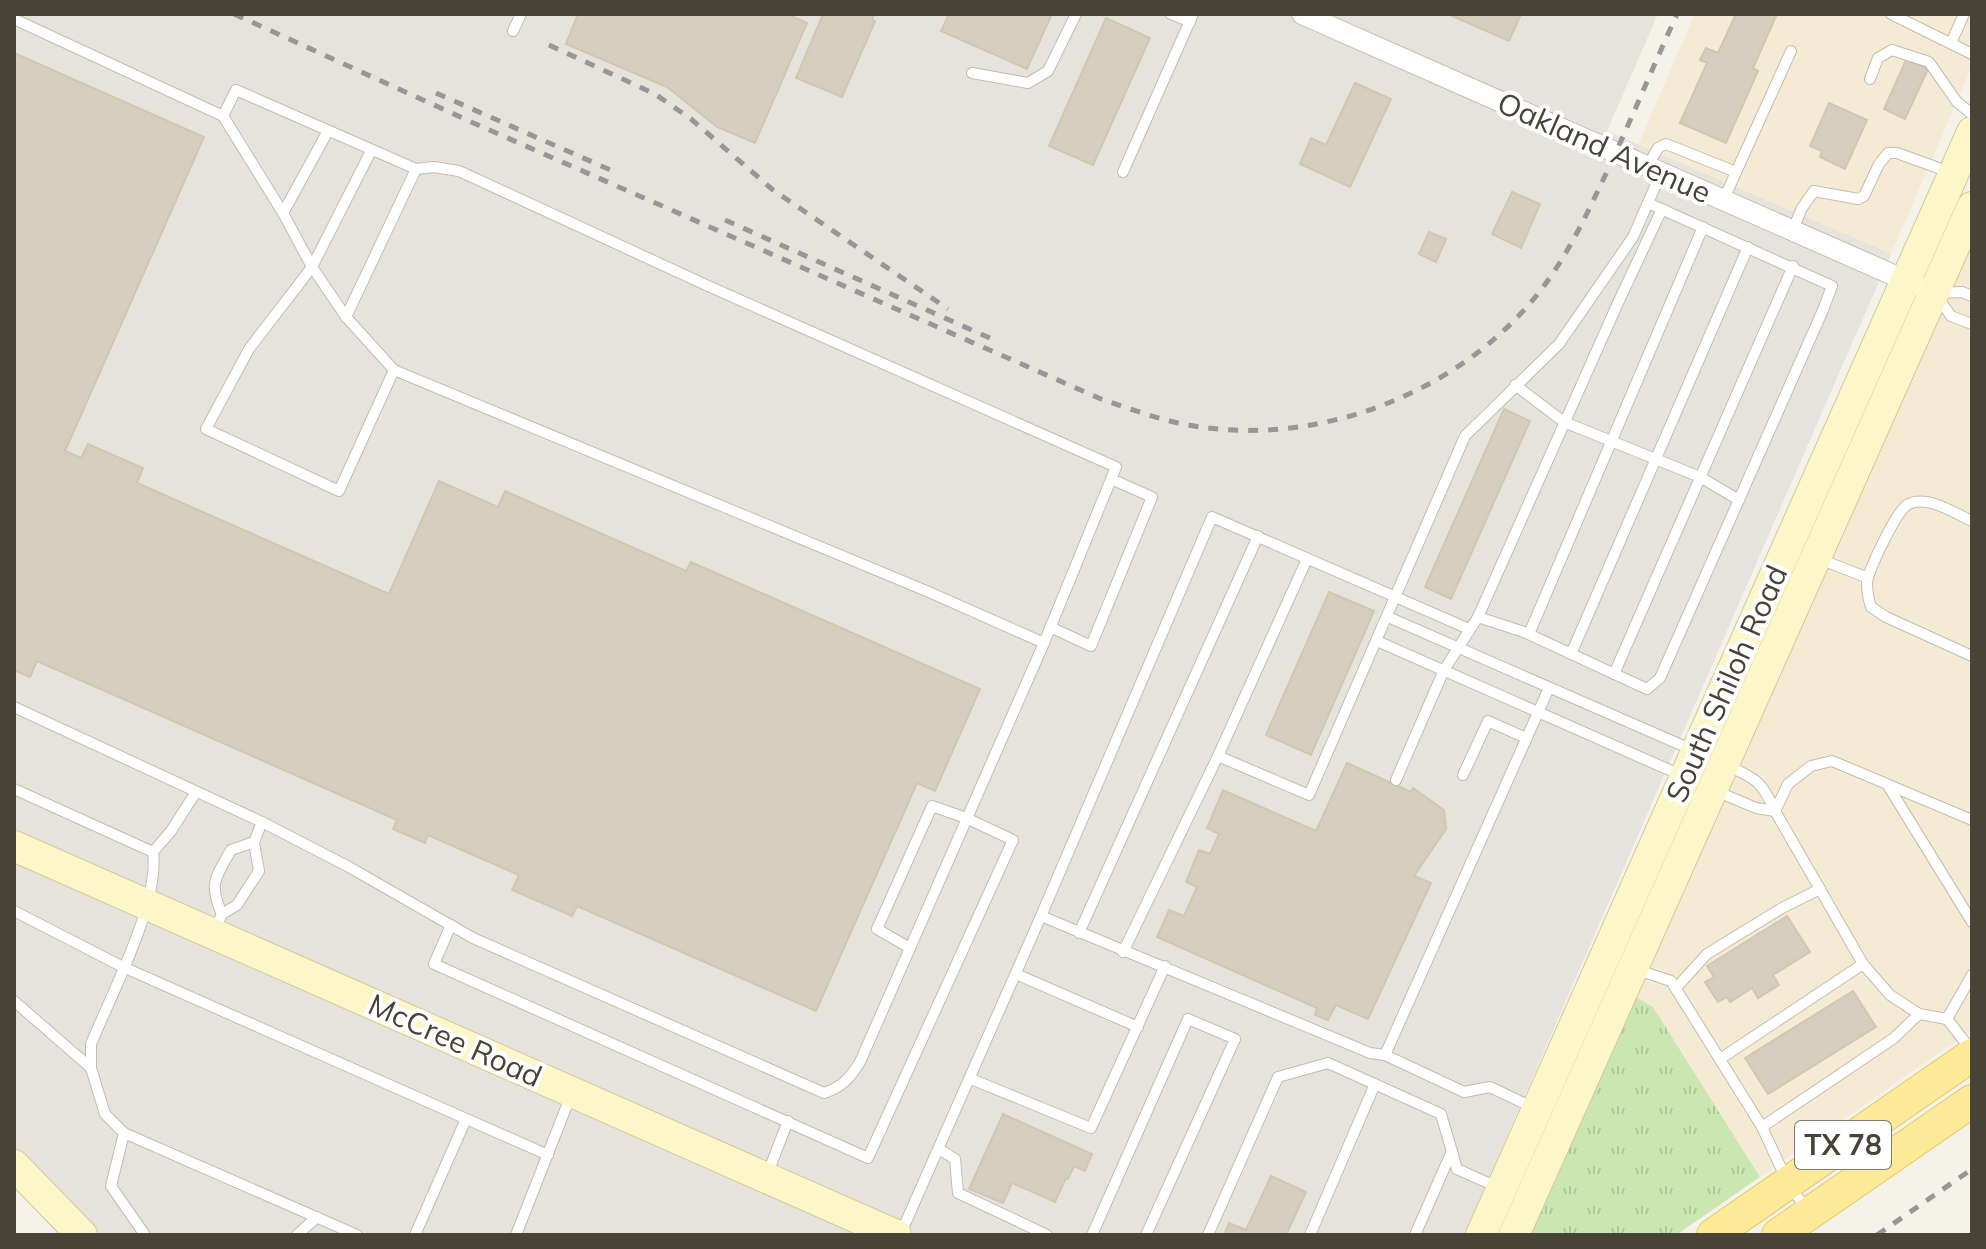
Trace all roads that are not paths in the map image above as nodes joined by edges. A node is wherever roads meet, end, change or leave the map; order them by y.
1 (521, 14) edge
2 (1076, 14) edge
3 (1171, 14) edge
4 (1302, 14) edge
5 (1891, 14) edge
6 (1964, 14) edge
7 (1191, 18) edge
8 (14, 19) edge
9 (513, 31) dead end
10 (1951, 43) junction
11 (1791, 51) dead end
12 (1972, 54) edge
13 (972, 73) dead end
14 (1870, 79) dead end
15 (1972, 114) edge
16 (223, 116) junction
17 (328, 131) junction
18 (1972, 132) edge
19 (371, 151) junction
20 (416, 169) junction
21 (1654, 170) junction
22 (1123, 172) dead end
23 (1736, 172) junction
24 (1954, 173) junction
25 (1723, 201) junction
26 (1648, 203) junction
27 (1972, 207) edge
28 (1662, 209) junction
29 (283, 213) junction
30 (1703, 227) junction
31 (1792, 231) junction
32 (1748, 247) junction
33 (1793, 266) junction
34 (312, 267) junction
35 (1920, 288) junction
36 (1972, 296) edge
37 (346, 317) junction
38 (1972, 324) edge
39 (394, 370) junction
40 (1515, 385) junction
41 (1564, 422) junction
42 (1612, 441) junction
43 (1656, 460) junction
44 (1700, 477) junction
45 (1111, 479) junction
46 (1739, 500) junction
47 (1972, 521) edge
48 (1258, 536) junction
49 (1816, 557) junction
50 (1307, 559) junction
51 (1868, 578) junction
52 (1397, 596) junction
53 (1388, 617) junction
54 (1478, 617) junction
55 (1050, 627) junction
56 (1469, 629) junction
57 (1529, 634) junction
58 (1377, 641) junction
59 (1044, 643) junction
60 (1457, 648) junction
61 (1571, 654) junction
62 (1972, 656) edge
63 (1444, 670) junction
64 (1614, 674) junction
65 (1549, 688) junction
66 (14, 707) edge
67 (1538, 712) junction
68 (1526, 738) junction
69 (1218, 756) junction
70 (1705, 771) junction
71 (1463, 775) dead end
72 (1396, 780) dead end
73 (1887, 784) junction
74 (14, 789) edge
75 (196, 792) junction
76 (1775, 811) junction
77 (966, 818) junction
78 (1972, 820) edge
79 (262, 822) junction
80 (254, 842) junction
81 (14, 846) edge
82 (153, 852) junction
83 (1820, 889) junction
84 (148, 906) junction
85 (14, 911) edge
86 (1970, 914) edge
87 (1041, 916) junction
88 (217, 924) junction
89 (451, 925) junction
90 (1079, 933) junction
91 (910, 948) junction
92 (1123, 952) junction
93 (1863, 964) junction
94 (1165, 966) junction
95 (123, 967) junction
96 (1633, 968) junction
97 (1016, 974) junction
98 (1972, 975) edge
99 (1676, 988) junction
100 (14, 1001) edge
101 (1919, 1014) junction
102 (1947, 1019) junction
103 (1138, 1027) junction
104 (1972, 1053) edge
105 (1385, 1055) junction
106 (1720, 1059) junction
107 (91, 1068) junction
108 (971, 1079) junction
109 (1375, 1084) junction
110 (573, 1092) junction
111 (1972, 1101) edge
112 (1537, 1109) junction
113 (466, 1119) junction
114 (788, 1121) junction
115 (1762, 1127) junction
116 (124, 1133) junction
117 (939, 1149) junction
118 (1452, 1151) junction
119 (548, 1155) junction
120 (14, 1165) edge
121 (765, 1177) junction
122 (1788, 1183) junction
123 (1516, 1194) junction
124 (1809, 1213) junction
125 (317, 1217) junction
126 (82, 1235) edge
127 (145, 1235) edge
128 (297, 1235) edge
129 (357, 1235) edge
130 (415, 1235) edge
131 (516, 1235) edge
132 (898, 1235) edge
133 (1047, 1235) edge
134 (1092, 1235) edge
135 (1146, 1235) edge
136 (1208, 1235) edge
137 (1310, 1235) edge
138 (1415, 1235) edge
139 (1481, 1235) edge
140 (1514, 1235) edge
141 (1713, 1235) edge
142 (1778, 1235) edge

1 - 9 lane
2 - 13 lane
3 - 7 lane
4 - 21 street, Oakland Avenue
5 - 10 lane
6 - 10 lane
7 - 22 lane
8 - 16 lane
10 - 12 lane
11 - 23 lane
14 - 15 lane
16 - 17 lane
16 - 29 lane
17 - 19 lane
17 - 29 lane
18 - 24 main road, South Shiloh Road
19 - 20 lane
19 - 34 lane
20 - 37 lane
20 - 45 lane
21 - 23 lane
21 - 25 street, Oakland Avenue
21 - 26 lane
23 - 25 lane
24 - 31 lane
24 - 35 main road, South Shiloh Road
25 - 31 street, Oakland Avenue
26 - 28 lane
26 - 40 lane
27 - 35 main road, South Shiloh Road
28 - 30 lane
28 - 41 lane
29 - 34 lane
30 - 32 lane
30 - 42 lane
31 - 35 street, Oakland Avenue
32 - 33 lane
32 - 43 lane
33 - 44 lane
33 - 46 lane
34 - 37 lane
34 - 39 lane
35 - 36 lane
35 - 38 lane
35 - 49 main road, South Shiloh Road
35 - 70 main road, South Shiloh Road
37 - 39 lane
39 - 59 lane
40 - 41 lane
40 - 52 lane
41 - 42 lane
41 - 54 lane
42 - 43 lane
42 - 57 lane
43 - 44 lane
43 - 61 lane
44 - 46 lane
44 - 64 lane
45 - 55 lane
45 - 55 lane
46 - 64 lane
47 - 51 lane
48 - 50 lane
48 - 87 lane
48 - 90 lane
49 - 51 lane
49 - 70 main road, South Shiloh Road
50 - 52 lane
50 - 69 lane
51 - 62 lane
52 - 53 lane
52 - 56 lane
53 - 58 lane
53 - 60 lane
54 - 56 lane
54 - 57 lane
55 - 59 lane
56 - 60 lane
57 - 61 lane
58 - 63 lane
58 - 69 lane
59 - 77 lane
60 - 63 lane
60 - 65 lane
61 - 64 lane
63 - 67 lane
63 - 72 lane
65 - 67 lane
65 - 70 lane
66 - 75 lane
67 - 68 lane
67 - 70 lane
68 - 71 lane
68 - 105 lane
69 - 92 lane
70 - 76 lane
70 - 76 lane
70 - 96 main road, South Shiloh Road
70 - 112 main road, South Shiloh Road
73 - 76 lane
73 - 78 lane
73 - 86 lane
74 - 82 lane
75 - 79 lane
75 - 82 lane
76 - 83 lane
77 - 91 lane
77 - 91 lane
77 - 114 lane
79 - 80 lane
79 - 89 lane
80 - 88 lane
80 - 88 lane
81 - 84 main road, McCree Road
82 - 84 lane
83 - 93 lane
83 - 99 lane
84 - 88 main road, McCree Road
84 - 95 lane
85 - 95 lane
87 - 90 lane
87 - 97 lane
88 - 110 main road, McCree Road
89 - 91 lane
89 - 114 lane
90 - 92 lane
92 - 94 lane
93 - 101 lane
93 - 106 lane
94 - 103 lane
94 - 105 lane
95 - 107 lane
95 - 113 lane
96 - 99 lane
96 - 123 main road, South Shiloh Road
97 - 103 lane
97 - 108 lane
98 - 102 lane
99 - 106 lane
100 - 107 lane
101 - 102 lane
101 - 115 lane
102 - 104 lane
103 - 108 lane
104 - 122 main road, TX 78
105 - 112 lane
106 - 115 lane
107 - 116 lane
108 - 117 lane
109 - 118 lane
109 - 136 lane
109 - 137 lane
110 - 119 lane
110 - 121 main road, McCree Road
111 - 124 main road, TX 78
112 - 123 main road, South Shiloh Road
113 - 119 lane
113 - 130 lane
114 - 121 lane
115 - 122 lane
116 - 125 lane
116 - 127 lane
117 - 132 lane
117 - 133 lane
118 - 123 lane
118 - 138 lane
119 - 131 lane
120 - 126 main road
121 - 132 main road, McCree Road
122 - 124 lane
122 - 141 main road, TX 78
123 - 139 main road, South Shiloh Road
123 - 140 main road, South Shiloh Road
124 - 142 main road, TX 78
125 - 128 lane
125 - 129 lane
134 - 135 lane

